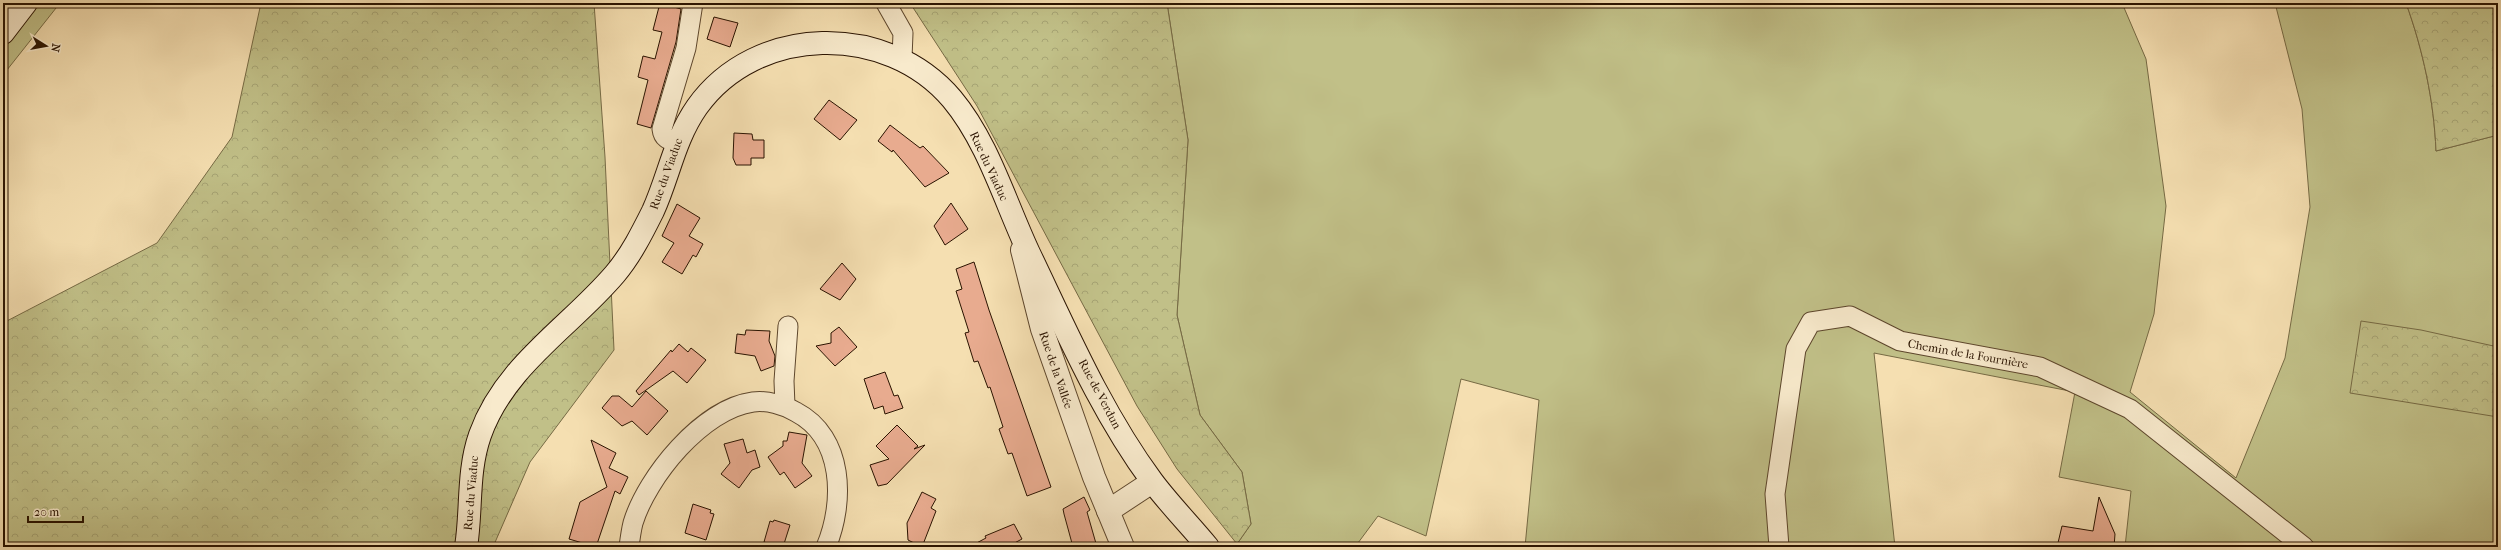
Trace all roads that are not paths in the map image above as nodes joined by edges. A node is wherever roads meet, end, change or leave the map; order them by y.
1 (26, 3) edge
2 (693, 3) edge
3 (886, 3) edge
4 (3, 33) edge
5 (902, 58) junction
6 (676, 142) junction
7 (1016, 226) junction
8 (788, 326) dead end
9 (785, 406) junction
10 (1152, 482) junction
11 (1108, 511) junction
12 (466, 547) edge
13 (629, 547) edge
14 (826, 547) edge
15 (1123, 547) edge
16 (1208, 547) edge
17 (1779, 547) edge
18 (2304, 547) edge

1 - 4 main road
2 - 6 street
3 - 5 street
5 - 6 main road, Rue du Viaduc
5 - 7 main road, Rue du Viaduc
6 - 12 main road, Rue du Viaduc
7 - 10 main road, Rue de Verdun
7 - 11 main road, Rue de la Vallée
8 - 9 street
9 - 13 street
9 - 14 street
10 - 11 main road
10 - 16 main road, Rue de Verdun
11 - 15 main road, Rue de la Vallée
17 - 18 street, Chemin de la Fournière

